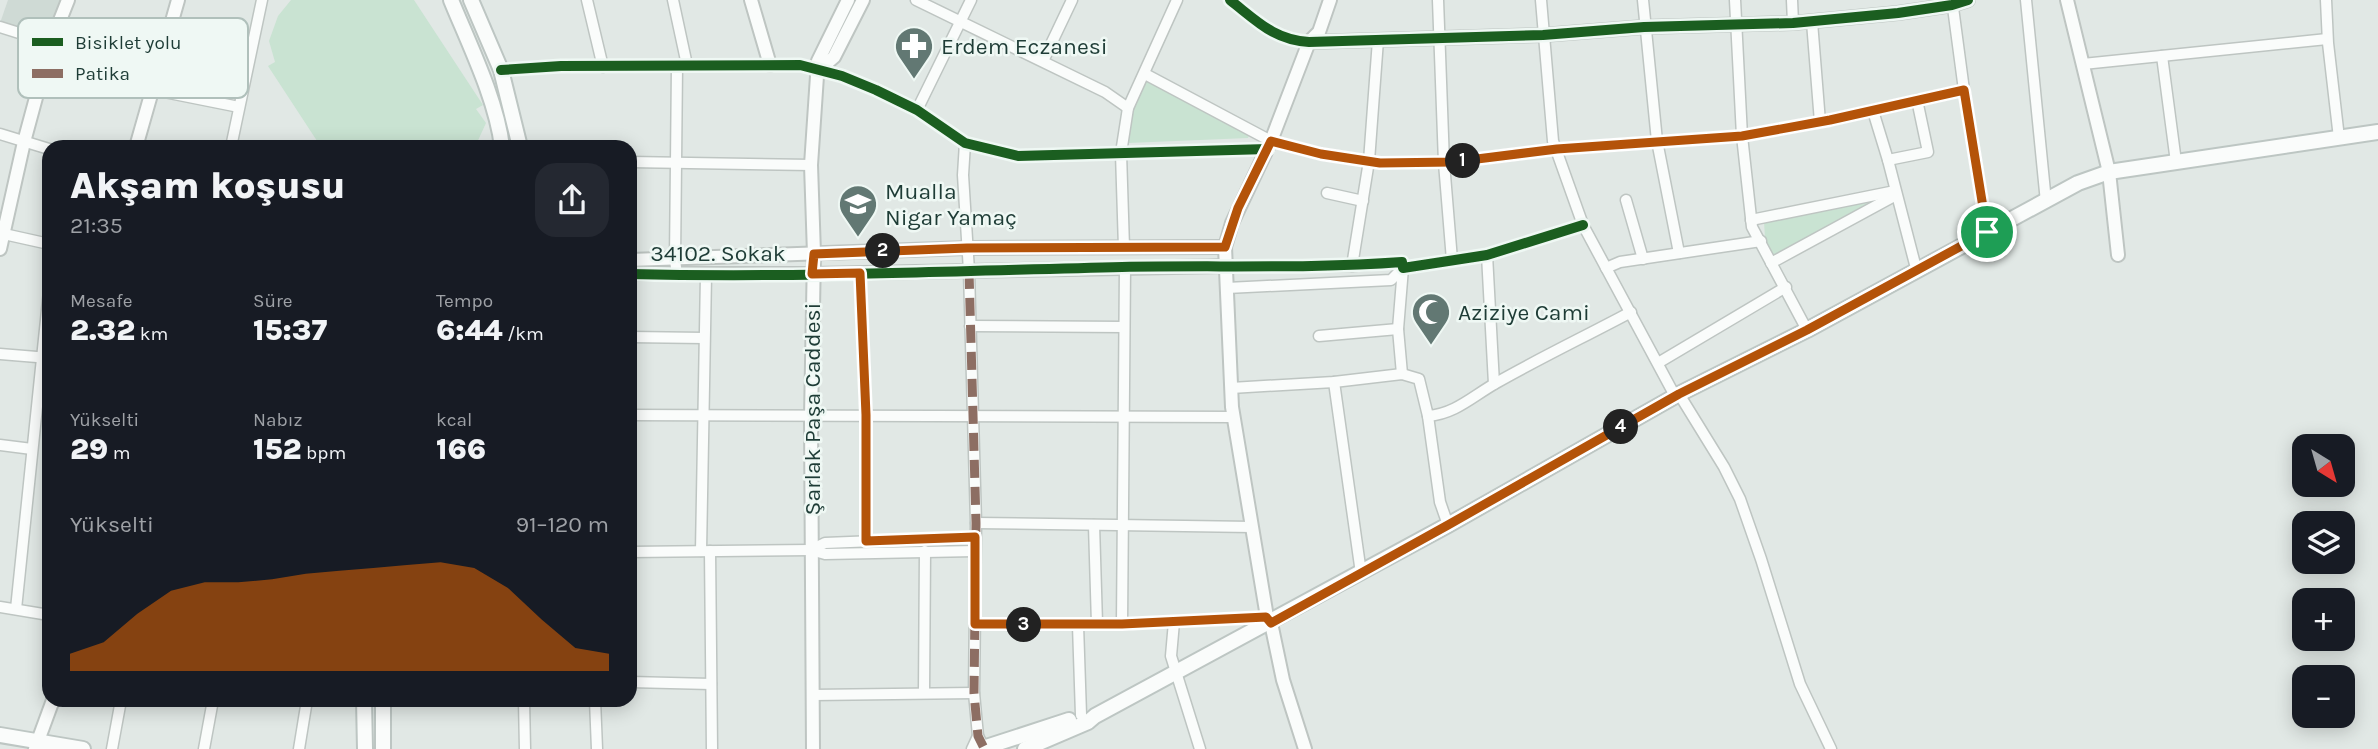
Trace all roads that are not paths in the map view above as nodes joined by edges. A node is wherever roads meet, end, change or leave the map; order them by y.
1 (68, 0) edge
2 (178, 0) edge
3 (262, 0) edge
4 (451, 0) edge
5 (471, 0) edge
6 (587, 0) edge
7 (673, 0) edge
8 (751, 0) edge
9 (848, 0) edge
10 (863, 0) edge
11 (916, 0) edge
12 (971, 0) edge
13 (1072, 0) edge
14 (1177, 0) edge
15 (1230, 0) edge
16 (1330, 0) edge
17 (1438, 0) edge
18 (1541, 0) edge
19 (1643, 0) edge
20 (1735, 0) edge
21 (1792, 0) edge
22 (1968, 0) edge
23 (2026, 0) edge
24 (2067, 0) edge
25 (2326, 0) edge
26 (1952, 2) edge
27 (1897, 7) edge
28 (61, 18) edge
29 (173, 18) edge
30 (959, 21) junction
31 (1812, 22) junction
32 (1737, 23) junction
33 (1793, 23) junction
34 (0, 27) edge
35 (1644, 27) junction
36 (18, 33) edge
37 (1543, 35) junction
38 (1439, 37) junction
39 (2327, 39) junction
40 (1378, 40) junction
41 (1309, 42) junction
42 (2162, 56) junction
43 (1044, 61) junction
44 (2083, 64) junction
45 (248, 65) edge
46 (769, 65) junction
47 (682, 66) junction
48 (603, 67) junction
49 (501, 70) junction
50 (819, 70) junction
51 (1145, 74) junction
52 (482, 78) junction
53 (1964, 90) junction
54 (36, 98) edge
55 (149, 98) edge
56 (196, 98) edge
57 (241, 98) edge
58 (1917, 100) junction
59 (239, 107) junction
60 (1128, 108) junction
61 (917, 110) junction
62 (1873, 111) junction
63 (1820, 122) junction
64 (2378, 132) edge
65 (0, 134) edge
66 (1742, 136) junction
67 (2339, 138) junction
68 (137, 140) edge
69 (232, 140) edge
70 (500, 140) edge
71 (518, 140) edge
72 (1657, 141) junction
73 (24, 142) junction
74 (965, 143) junction
75 (1270, 145) junction
76 (42, 147) edge
77 (1557, 149) junction
78 (1121, 153) junction
79 (1888, 160) junction
80 (1369, 161) junction
81 (637, 162) edge
82 (677, 162) junction
83 (2176, 162) junction
84 (1444, 163) junction
85 (811, 165) junction
86 (2109, 173) junction
87 (1327, 193) dead end
88 (1896, 193) junction
89 (1626, 200) dead end
90 (1363, 201) junction
91 (2046, 201) junction
92 (1751, 220) junction
93 (1583, 225) junction
94 (1987, 232) junction
95 (4, 234) junction
96 (1760, 241) junction
97 (42, 242) edge
98 (1225, 247) junction
99 (967, 248) junction
100 (1124, 248) junction
101 (0, 249) edge
102 (1679, 253) junction
103 (814, 254) junction
104 (1487, 255) junction
105 (2118, 255) dead end
106 (1643, 259) junction
107 (675, 260) junction
108 (1452, 260) junction
109 (637, 261) edge
110 (1771, 263) junction
111 (1226, 266) junction
112 (1352, 266) junction
113 (1125, 267) junction
114 (1403, 268) junction
115 (1606, 268) junction
116 (968, 271) junction
117 (1917, 272) junction
118 (860, 273) junction
119 (637, 274) edge
120 (812, 274) junction
121 (677, 275) junction
122 (706, 275) junction
123 (1227, 288) junction
124 (1786, 288) junction
125 (1631, 312) junction
126 (970, 326) junction
127 (1124, 327) junction
128 (1398, 329) junction
129 (1807, 330) junction
130 (1319, 336) dead end
131 (637, 337) edge
132 (705, 338) junction
133 (0, 354) edge
134 (42, 358) edge
135 (1658, 363) junction
136 (1402, 374) junction
137 (42, 379) edge
138 (1334, 382) junction
139 (1494, 384) junction
140 (1231, 388) junction
141 (1677, 395) junction
142 (637, 415) edge
143 (866, 415) junction
144 (703, 416) junction
145 (972, 416) junction
146 (1428, 416) junction
147 (811, 417) junction
148 (1124, 417) junction
149 (1234, 417) junction
150 (0, 445) edge
151 (32, 449) junction
152 (976, 523) junction
153 (1094, 525) junction
154 (1122, 525) junction
155 (1448, 525) junction
156 (1252, 527) junction
157 (975, 537) junction
158 (866, 541) junction
159 (811, 550) junction
160 (705, 551) junction
161 (925, 551) junction
162 (975, 551) junction
163 (637, 552) edge
164 (1361, 573) junction
165 (0, 607) edge
166 (16, 609) junction
167 (42, 614) edge
168 (1269, 620) junction
169 (1174, 622) junction
170 (975, 624) junction
171 (1097, 624) junction
172 (1122, 624) junction
173 (1078, 625) junction
174 (1175, 674) junction
175 (637, 682) edge
176 (711, 684) junction
177 (924, 693) junction
178 (974, 693) junction
179 (813, 695) junction
180 (51, 707) edge
181 (120, 707) edge
182 (212, 707) edge
183 (306, 707) edge
184 (364, 707) edge
185 (383, 707) edge
186 (524, 707) edge
187 (596, 707) edge
188 (1088, 715) junction
189 (0, 734) edge
190 (37, 745) edge
191 (979, 746) edge
192 (83, 749) edge
193 (112, 749) edge
194 (204, 749) edge
195 (299, 749) edge
196 (365, 749) edge
197 (383, 749) edge
198 (524, 749) edge
199 (597, 749) edge
200 (712, 749) edge
201 (813, 749) edge
202 (1025, 749) edge
203 (1200, 749) edge
204 (1305, 749) edge
205 (1831, 749) edge

1 - 28 street
2 - 29 street
3 - 45 street
4 - 52 main road
5 - 49 main road
6 - 48 street
7 - 47 street
8 - 46 street
9 - 50 street, Şarlak Paşa Caddesi
10 - 50 street
11 - 30 street
12 - 30 street
13 - 43 street
14 - 51 street
15 - 41 street
16 - 41 street
17 - 38 street
18 - 37 street
19 - 35 street
20 - 32 street
21 - 33 street
22 - 26 street
23 - 91 street
24 - 44 street
25 - 39 street
26 - 27 street
26 - 53 street
27 - 31 street
30 - 43 street
30 - 61 street
31 - 33 street
31 - 63 street
32 - 33 street
32 - 35 street
32 - 66 street
34 - 36 street
35 - 37 street
35 - 72 street
37 - 38 street
37 - 77 street
38 - 40 street
38 - 84 street
39 - 42 street
39 - 67 street
40 - 41 street
40 - 80 street
41 - 75 street
42 - 44 street
42 - 83 street
43 - 60 street
44 - 86 street
46 - 47 street
46 - 50 street
47 - 48 street
47 - 82 street
48 - 49 street
49 - 52 main road
49 - 71 main road
50 - 61 street
50 - 85 street, Şarlak Paşa Caddesi
51 - 60 street
51 - 75 street
52 - 70 main road
53 - 58 street
53 - 94 street
54 - 73 street
55 - 68 street
56 - 59 street
57 - 59 street
58 - 62 street
58 - 79 street
59 - 69 street
60 - 78 street
61 - 74 street
62 - 63 street
62 - 79 street
63 - 66 street
64 - 67 main road
65 - 73 street
66 - 72 street
66 - 92 street
67 - 83 main road
72 - 77 street
72 - 102 street
73 - 76 street
73 - 95 street
74 - 78 street
74 - 99 street
75 - 78 street
75 - 80 street
75 - 98 street
77 - 84 street
77 - 93 street
78 - 100 street
79 - 88 street
80 - 84 street
80 - 90 street
81 - 82 street
82 - 85 street
82 - 107 street
83 - 86 main road
84 - 108 street
85 - 103 street, Şarlak Paşa Caddesi
86 - 91 main road
86 - 105 street
87 - 90 street
88 - 92 street
88 - 110 street
88 - 117 street
89 - 106 street
90 - 112 street
91 - 94 main road
92 - 96 street
93 - 104 street
93 - 115 street
94 - 117 main road
95 - 97 street
95 - 101 street
96 - 102 street
96 - 110 street
98 - 100 street, 34102. Sokak
98 - 111 street
99 - 100 street, 34102. Sokak
99 - 103 street, 34102. Sokak
99 - 116 street
102 - 106 street
103 - 107 street, 34102. Sokak
103 - 120 street, Şarlak Paşa Caddesi
104 - 108 street
104 - 139 street
106 - 115 street
107 - 109 street, 34102. Sokak
107 - 121 street
108 - 114 street
110 - 124 street
111 - 112 street
111 - 113 street, 34102. Sokak
111 - 123 street
112 - 114 street
113 - 116 street, 34102. Sokak
113 - 127 street
114 - 123 street
114 - 128 street
115 - 125 street
116 - 118 street, 34102. Sokak
116 - 126 street
117 - 129 main road
118 - 120 street, 34102. Sokak
118 - 143 street
119 - 121 street, 34102. Sokak
120 - 122 street, 34102. Sokak
120 - 147 street, Şarlak Paşa Caddesi
121 - 122 street, 34102. Sokak
122 - 132 street
123 - 140 street
124 - 129 street
124 - 135 street
125 - 135 street
125 - 139 street
126 - 127 street
126 - 145 street
127 - 148 street
128 - 130 street
128 - 136 street
129 - 141 main road
131 - 132 street
132 - 144 street
133 - 134 street
135 - 141 street
136 - 138 street
136 - 146 street
137 - 151 street
138 - 140 street
138 - 164 street
139 - 146 street
140 - 149 street
141 - 155 main road
141 - 205 street
142 - 144 street
143 - 145 street
143 - 147 street
143 - 158 street
144 - 147 street
144 - 160 street
145 - 148 street
145 - 152 street
146 - 155 street
147 - 159 street, Şarlak Paşa Caddesi
148 - 149 street
148 - 154 street
149 - 156 street
150 - 151 street
151 - 166 street
152 - 153 street
152 - 157 street
153 - 154 street
153 - 171 street
154 - 156 street
154 - 172 street
155 - 164 main road
156 - 168 street
157 - 158 street
157 - 162 street
158 - 159 street
159 - 160 street
159 - 161 street
159 - 179 street, Şarlak Paşa Caddesi
160 - 163 street
160 - 176 street
161 - 162 street
161 - 177 street
162 - 170 street
164 - 168 main road
165 - 166 street
166 - 167 street
168 - 169 street
168 - 174 main road
168 - 204 street
169 - 172 street
169 - 174 street
170 - 173 street
170 - 178 street
171 - 172 street
171 - 173 street
173 - 188 street
174 - 188 main road
174 - 203 street
175 - 176 street
176 - 200 street
177 - 178 street
177 - 179 street
178 - 191 street
179 - 201 street, Şarlak Paşa Caddesi
180 - 190 street
181 - 193 street
182 - 194 street
183 - 195 street
184 - 196 main road
185 - 197 main road
186 - 198 street
187 - 199 street
188 - 191 main road
188 - 202 main road
189 - 190 main road
190 - 192 main road

